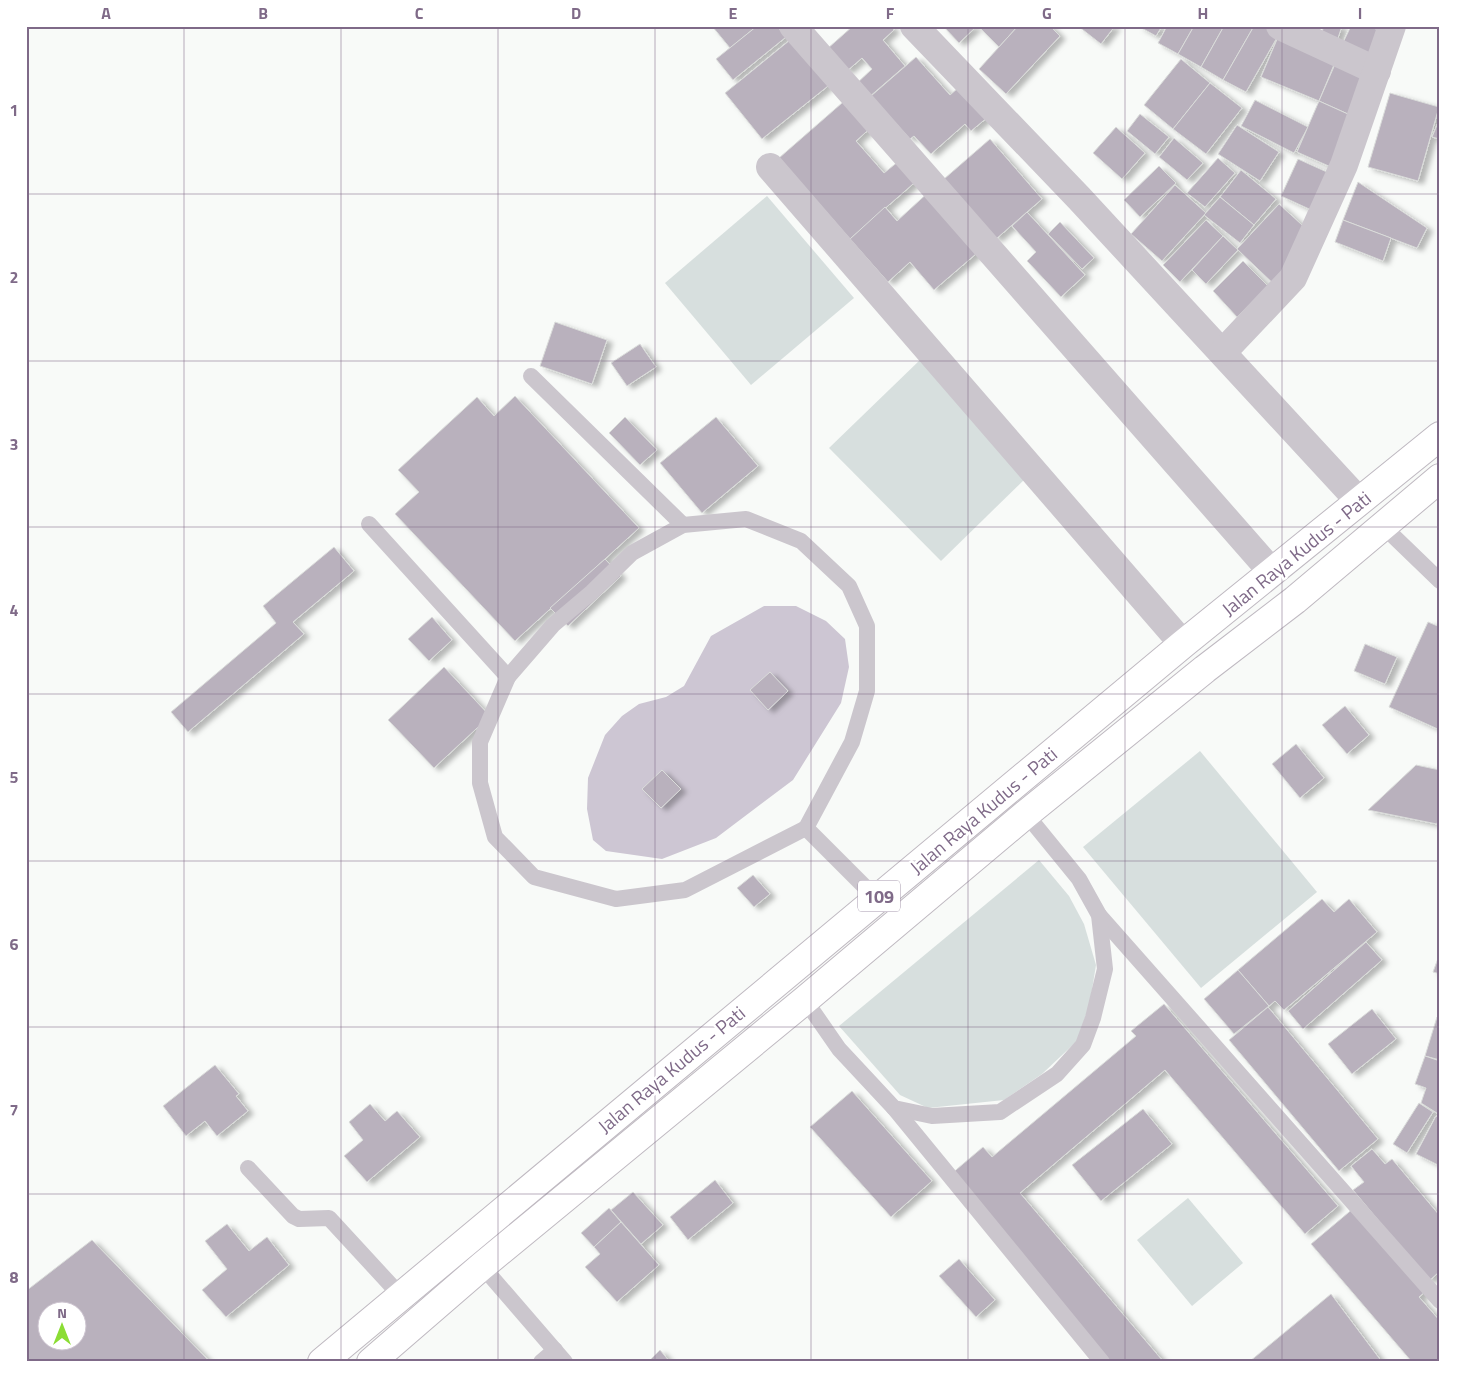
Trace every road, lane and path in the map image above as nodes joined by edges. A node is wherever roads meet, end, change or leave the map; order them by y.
1 (793, 26) edge
2 (914, 26) edge
3 (1280, 26) edge
4 (1392, 26) edge
5 (1377, 71) junction
6 (770, 167) dead end
7 (1223, 352) junction
8 (531, 376) dead end
9 (1440, 436) edge
10 (1440, 478) edge
11 (1359, 501) junction
12 (369, 524) dead end
13 (683, 525) junction
14 (1383, 526) junction
15 (1272, 572) junction
16 (1440, 582) edge
17 (1183, 644) junction
18 (508, 677) junction
19 (1026, 814) junction
20 (806, 828) junction
21 (876, 898) junction
22 (1099, 915) junction
23 (805, 1000) junction
24 (894, 1108) junction
25 (248, 1168) dead end
26 (482, 1266) junction
27 (400, 1296) junction
28 (1440, 1301) edge
29 (560, 1356) edge
30 (322, 1362) edge
31 (371, 1362) edge
32 (541, 1362) edge
33 (1102, 1362) edge

1 - 15 street
2 - 7 street
3 - 5 street
4 - 5 street
5 - 7 street
6 - 17 street
7 - 11 street
8 - 13 lane
9 - 11 main road, Jalan Raya Kudus - Pati / 109
10 - 14 main road, Jalan Raya Kudus - Pati / 109
11 - 15 main road, Jalan Raya Kudus - Pati / 109
12 - 18 lane
13 - 18 lane
13 - 20 lane
14 - 16 lane
14 - 19 main road, Jalan Raya Kudus - Pati / 109
15 - 17 main road, Jalan Raya Kudus - Pati / 109
17 - 21 main road, Jalan Raya Kudus - Pati / 109
18 - 20 lane
19 - 22 lane
19 - 23 main road, Jalan Raya Kudus - Pati / 109
20 - 21 lane
21 - 27 main road, Jalan Raya Kudus - Pati / 109
22 - 24 lane
22 - 28 lane
23 - 24 lane
23 - 26 main road, Jalan Raya Kudus - Pati / 109
24 - 33 lane
25 - 27 lane
26 - 29 lane
26 - 31 main road, Jalan Raya Kudus - Pati / 109
27 - 30 main road, Jalan Raya Kudus - Pati / 109
29 - 32 lane

